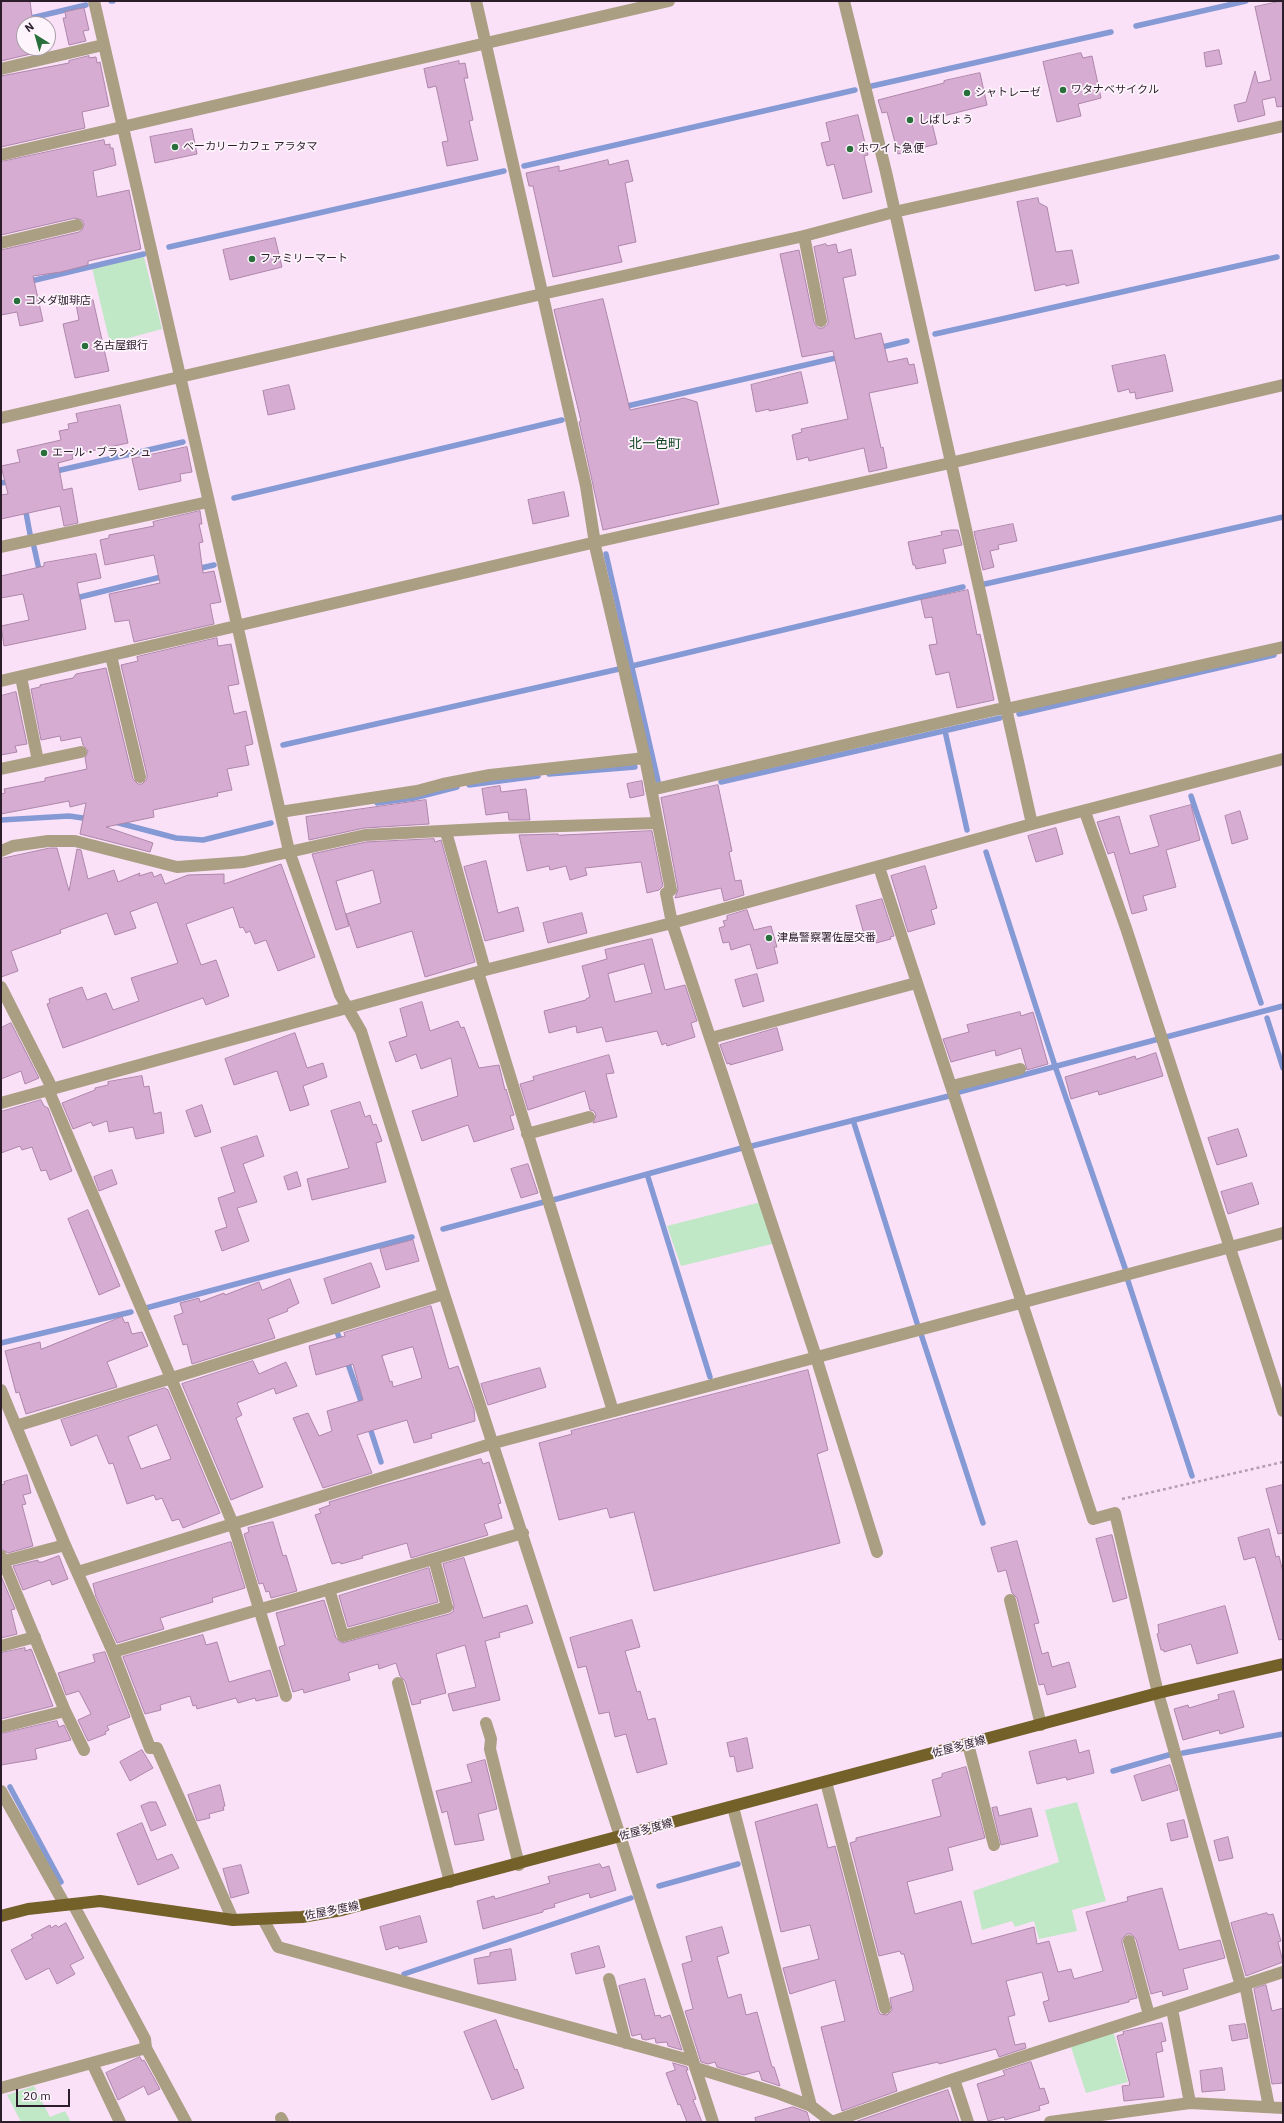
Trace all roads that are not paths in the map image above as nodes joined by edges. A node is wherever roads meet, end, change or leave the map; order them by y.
1 (94, 1) edge
2 (476, 1) edge
3 (669, 1) edge
4 (844, 1) edge
5 (485, 42) junction
6 (103, 45) junction
7 (1, 69) edge
8 (1283, 126) edge
9 (124, 127) junction
10 (1, 156) edge
11 (894, 212) junction
12 (77, 225) dead end
13 (804, 236) junction
14 (1, 243) edge
15 (542, 294) junction
16 (822, 321) dead end
17 (181, 377) junction
18 (1283, 385) edge
19 (1, 418) edge
20 (950, 463) junction
21 (208, 502) junction
22 (596, 542) junction
23 (1, 547) edge
24 (237, 627) junction
25 (1283, 646) edge
26 (111, 656) junction
27 (21, 677) junction
28 (1, 681) edge
29 (1006, 709) junction
30 (81, 752) dead end
31 (645, 758) junction
32 (1283, 759) edge
33 (38, 761) junction
34 (1, 769) edge
35 (140, 777) dead end
36 (651, 790) junction
37 (280, 812) junction
38 (1085, 812) junction
39 (657, 823) junction
40 (1032, 824) junction
41 (446, 832) junction
42 (1, 851) edge
43 (289, 851) junction
44 (879, 867) junction
45 (672, 923) junction
46 (481, 971) junction
47 (916, 983) junction
48 (1, 986) edge
49 (348, 1008) junction
50 (711, 1038) junction
51 (1020, 1069) dead end
52 (952, 1086) junction
53 (50, 1089) junction
54 (1, 1103) edge
55 (589, 1117) dead end
56 (528, 1134) junction
57 (1283, 1233) edge
58 (1230, 1246) junction
59 (444, 1294) junction
60 (1021, 1302) junction
61 (816, 1357) junction
62 (170, 1378) junction
63 (1, 1390) edge
64 (613, 1411) junction
65 (1283, 1411) edge
66 (16, 1426) junction
67 (494, 1443) junction
68 (233, 1524) junction
69 (523, 1533) junction
70 (65, 1545) junction
71 (877, 1552) dead end
72 (434, 1559) junction
73 (2, 1560) edge
74 (78, 1572) junction
75 (329, 1589) junction
76 (1010, 1600) dead end
77 (259, 1610) junction
78 (35, 1637) junction
79 (1, 1646) edge
80 (113, 1652) junction
81 (1283, 1664) edge
82 (398, 1683) dead end
83 (1158, 1693) junction
84 (286, 1696) dead end
85 (65, 1711) junction
86 (486, 1723) dead end
87 (1041, 1725) junction
88 (1, 1727) edge
89 (968, 1744) junction
90 (84, 1750) dead end
91 (826, 1782) junction
92 (1, 1791) edge
93 (732, 1807) junction
94 (621, 1837) junction
95 (994, 1845) dead end
96 (519, 1865) junction
97 (450, 1882) junction
98 (69, 1904) junction
99 (1, 1916) edge
100 (263, 1919) junction
101 (233, 1920) junction
102 (1129, 1942) dead end
103 (1283, 1972) edge
104 (609, 1979) dead end
105 (1243, 1985) junction
106 (885, 2008) dead end
107 (1172, 2009) junction
108 (1149, 2015) junction
109 (626, 2043) junction
110 (146, 2048) junction
111 (92, 2063) junction
112 (695, 2065) junction
113 (954, 2079) junction
114 (1, 2088) edge
115 (1190, 2103) junction
116 (811, 2106) junction
117 (1269, 2107) junction
118 (1283, 2108) edge
119 (120, 2122) edge
120 (186, 2122) edge
121 (713, 2122) edge
122 (832, 2122) edge
123 (968, 2122) edge
124 (1050, 2122) edge

1 - 6 street
2 - 5 street
3 - 5 street
4 - 11 street
5 - 9 street
5 - 15 street
6 - 7 street
6 - 9 street
8 - 11 street
9 - 10 street
9 - 17 street
11 - 13 street
11 - 20 street
12 - 14 street
13 - 15 street
13 - 16 street
15 - 17 street
15 - 22 street
17 - 19 street
17 - 21 street
18 - 20 street
20 - 22 street
20 - 29 street
21 - 23 street
21 - 24 street
22 - 24 street
22 - 31 street
24 - 26 street
24 - 37 street
25 - 29 street
26 - 27 street
26 - 35 street
27 - 28 street
27 - 33 street
29 - 36 street
29 - 40 street
30 - 33 street
31 - 36 street
31 - 37 street
32 - 38 street
33 - 34 street
36 - 39 street
37 - 43 street
38 - 40 street
38 - 58 street
39 - 41 street
39 - 45 street
40 - 44 street
41 - 43 street
41 - 46 street
42 - 43 street
43 - 49 street
44 - 45 street
44 - 47 street
45 - 46 street
45 - 50 street
46 - 49 street
46 - 56 street
47 - 50 street
47 - 52 street
48 - 53 street
49 - 53 street
49 - 59 street
50 - 61 street
51 - 52 street
52 - 60 street
53 - 54 street
53 - 62 street
55 - 56 street
56 - 64 street
57 - 58 street
58 - 60 street
58 - 65 street
59 - 62 street
59 - 67 street
60 - 61 street
60 - 83 street
61 - 64 street
61 - 71 street
62 - 66 street
62 - 68 street
63 - 66 street
64 - 67 street
66 - 70 street
67 - 68 street
67 - 69 street
68 - 74 street
68 - 77 street
69 - 72 street
69 - 94 street
70 - 73 street
70 - 74 street
72 - 75 street
72 - 75 street
73 - 78 street
74 - 80 street
75 - 77 street
76 - 87 street
77 - 80 street
77 - 84 street
78 - 79 street
78 - 85 street
80 - 101 street
81 - 83 main road, 佐屋多度線
82 - 97 street
83 - 87 main road, 佐屋多度線
83 - 105 street
85 - 88 street
85 - 90 street
86 - 96 street
87 - 89 main road, 佐屋多度線
89 - 91 main road, 佐屋多度線
89 - 95 street
91 - 93 main road, 佐屋多度線
91 - 106 street
92 - 98 street
93 - 94 main road, 佐屋多度線
93 - 116 street
94 - 96 main road, 佐屋多度線
94 - 112 street
96 - 97 main road, 佐屋多度線
97 - 100 main road, 佐屋多度線
98 - 99 main road, 佐屋多度線
98 - 101 main road, 佐屋多度線
98 - 110 street
100 - 101 main road, 佐屋多度線
100 - 109 street
102 - 108 street
103 - 105 street
104 - 109 street
105 - 107 street
105 - 117 street
107 - 108 street
107 - 115 street
108 - 113 street
109 - 112 street
110 - 111 street
110 - 120 street
111 - 114 street
111 - 119 street
112 - 116 street
112 - 121 street
113 - 122 street
113 - 123 street
115 - 117 street
115 - 124 street
116 - 122 street
117 - 118 street

